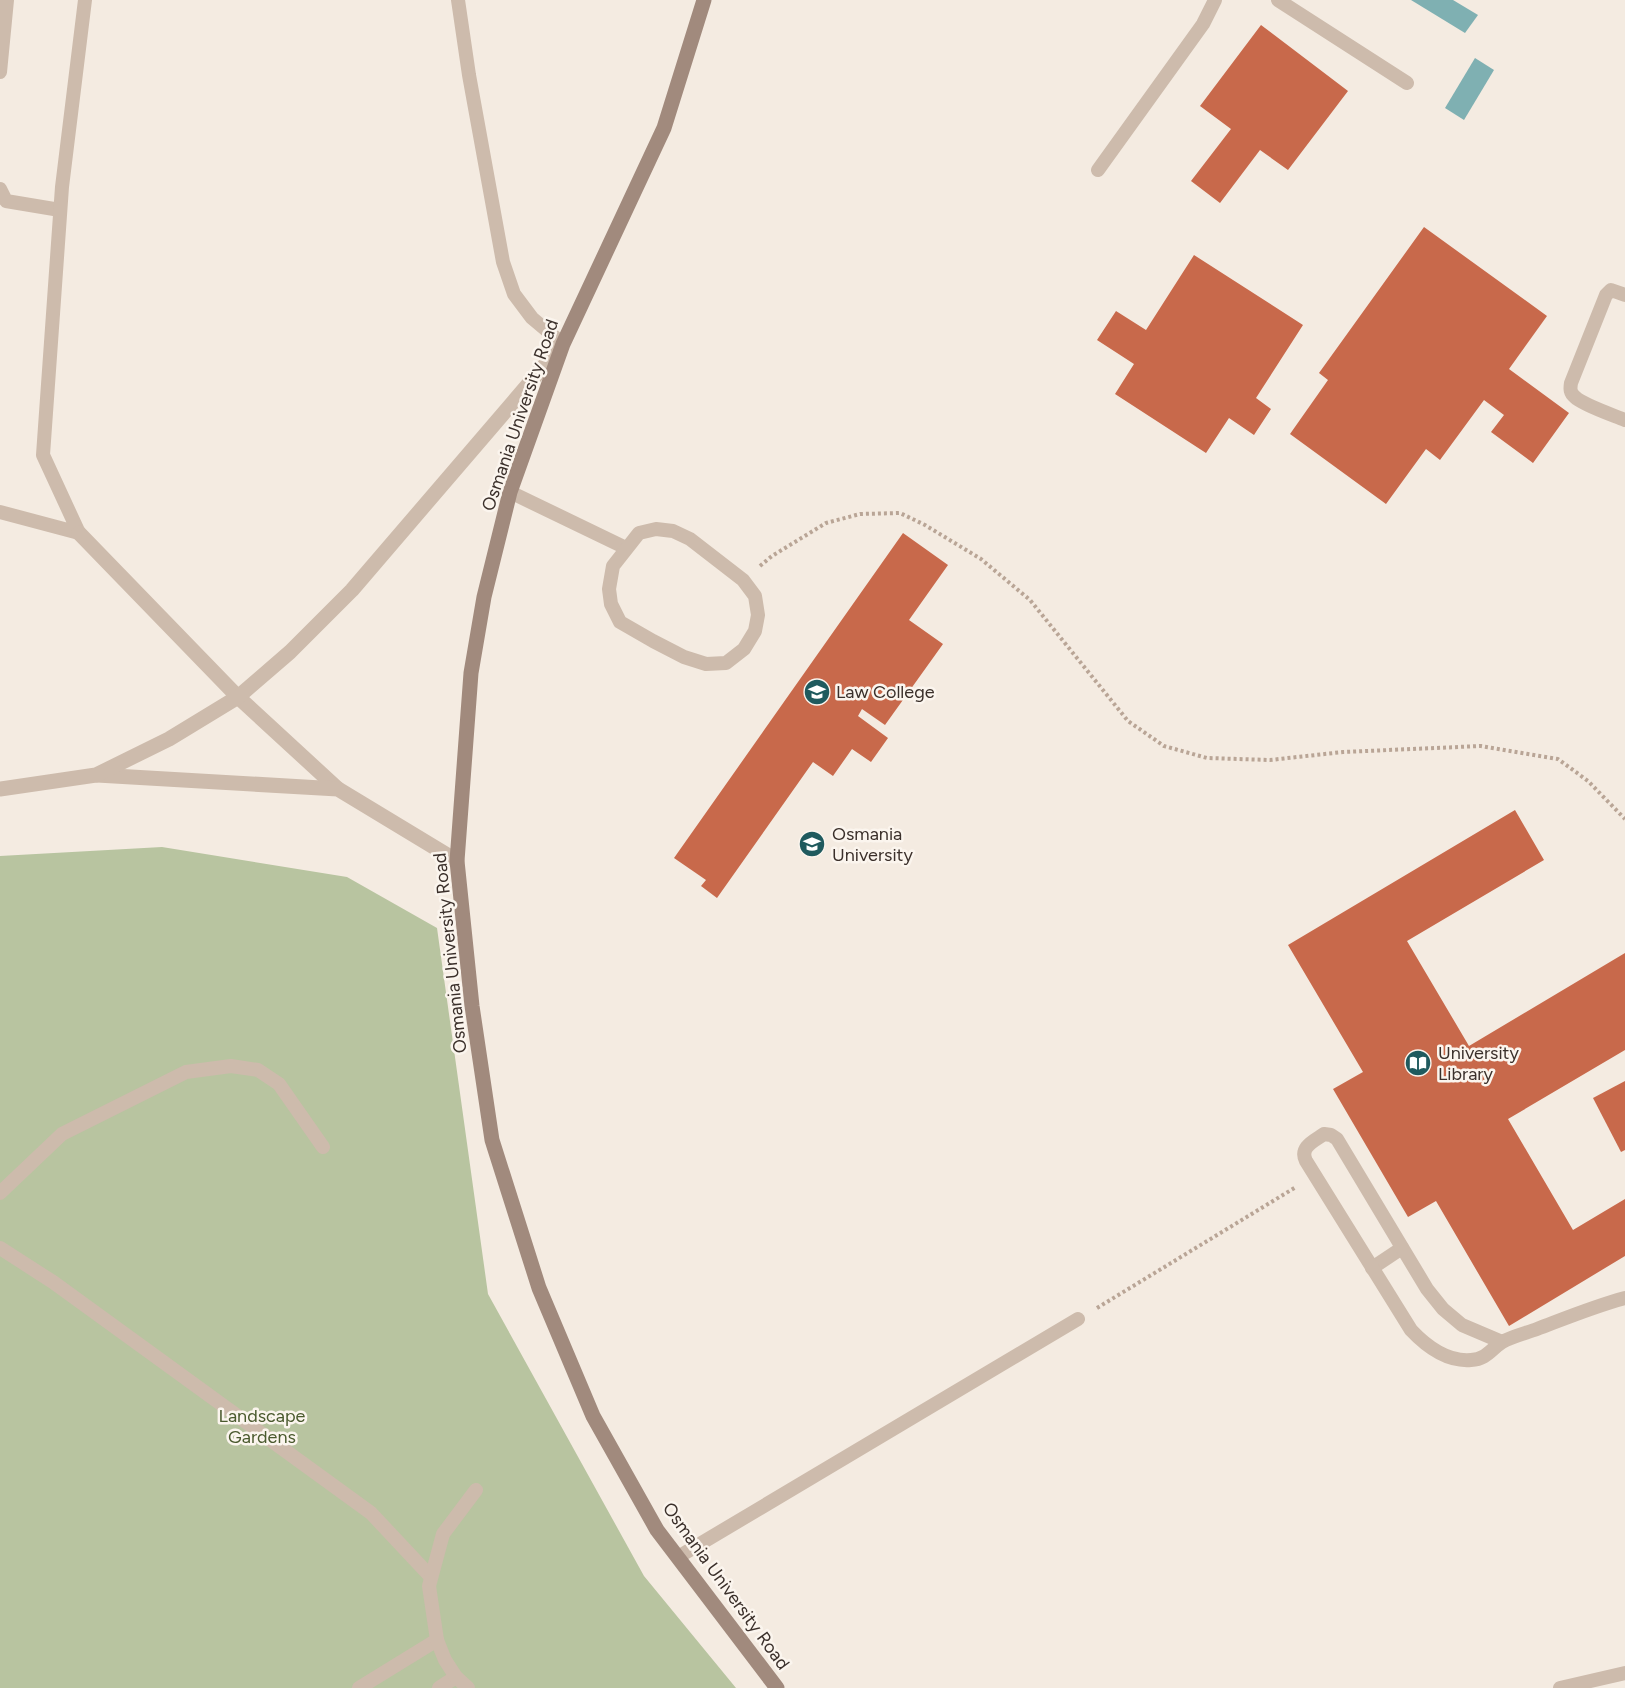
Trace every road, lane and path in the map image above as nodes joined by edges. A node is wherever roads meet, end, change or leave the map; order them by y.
1 (7, 0) edge
2 (85, 0) edge
3 (458, 0) edge
4 (704, 0) edge
5 (1215, 0) edge
6 (1278, 0) edge
7 (0, 72) edge
8 (1407, 83) dead end
9 (1098, 170) dead end
10 (0, 189) edge
11 (60, 210) junction
12 (1625, 295) edge
13 (562, 344) junction
14 (1625, 420) edge
15 (510, 492) junction
16 (0, 512) edge
17 (79, 533) junction
18 (626, 548) junction
19 (744, 580) junction
20 (238, 697) junction
21 (96, 775) junction
22 (0, 789) edge
23 (338, 789) junction
24 (1625, 819) edge
25 (458, 861) junction
26 (323, 1147) dead end
27 (1315, 1176) junction
28 (0, 1193) edge
29 (0, 1248) edge
30 (1402, 1248) junction
31 (1372, 1268) junction
32 (1625, 1298) edge
33 (1078, 1319) joint
34 (1502, 1342) junction
35 (476, 1490) dead end
36 (678, 1557) junction
37 (431, 1577) junction
38 (436, 1640) junction
39 (1625, 1673) edge
40 (456, 1677) junction
41 (359, 1688) edge
42 (439, 1688) edge
43 (468, 1688) edge
44 (777, 1688) edge
45 (1560, 1688) edge

1 - 7 lane
2 - 11 lane
3 - 13 lane
4 - 13 main road, Osmania University Road
5 - 9 lane
6 - 8 lane
10 - 11 lane
11 - 17 lane
12 - 14 lane
13 - 15 main road, Osmania University Road
13 - 20 street
15 - 18 lane
15 - 25 main road, Osmania University Road
16 - 17 lane
17 - 20 street
18 - 19 lane
18 - 19 lane
19 - 24 path
20 - 21 street
20 - 23 street
21 - 22 street
21 - 23 street
23 - 25 street
25 - 36 main road, Osmania University Road
26 - 28 lane
27 - 30 lane
27 - 31 lane
27 - 33 path
29 - 37 lane
30 - 31 lane
30 - 34 lane
31 - 34 lane
32 - 34 lane
33 - 36 lane
35 - 37 lane
36 - 44 main road, Osmania University Road
37 - 38 lane
38 - 40 lane
38 - 41 lane
39 - 45 lane
40 - 42 lane
40 - 43 lane

